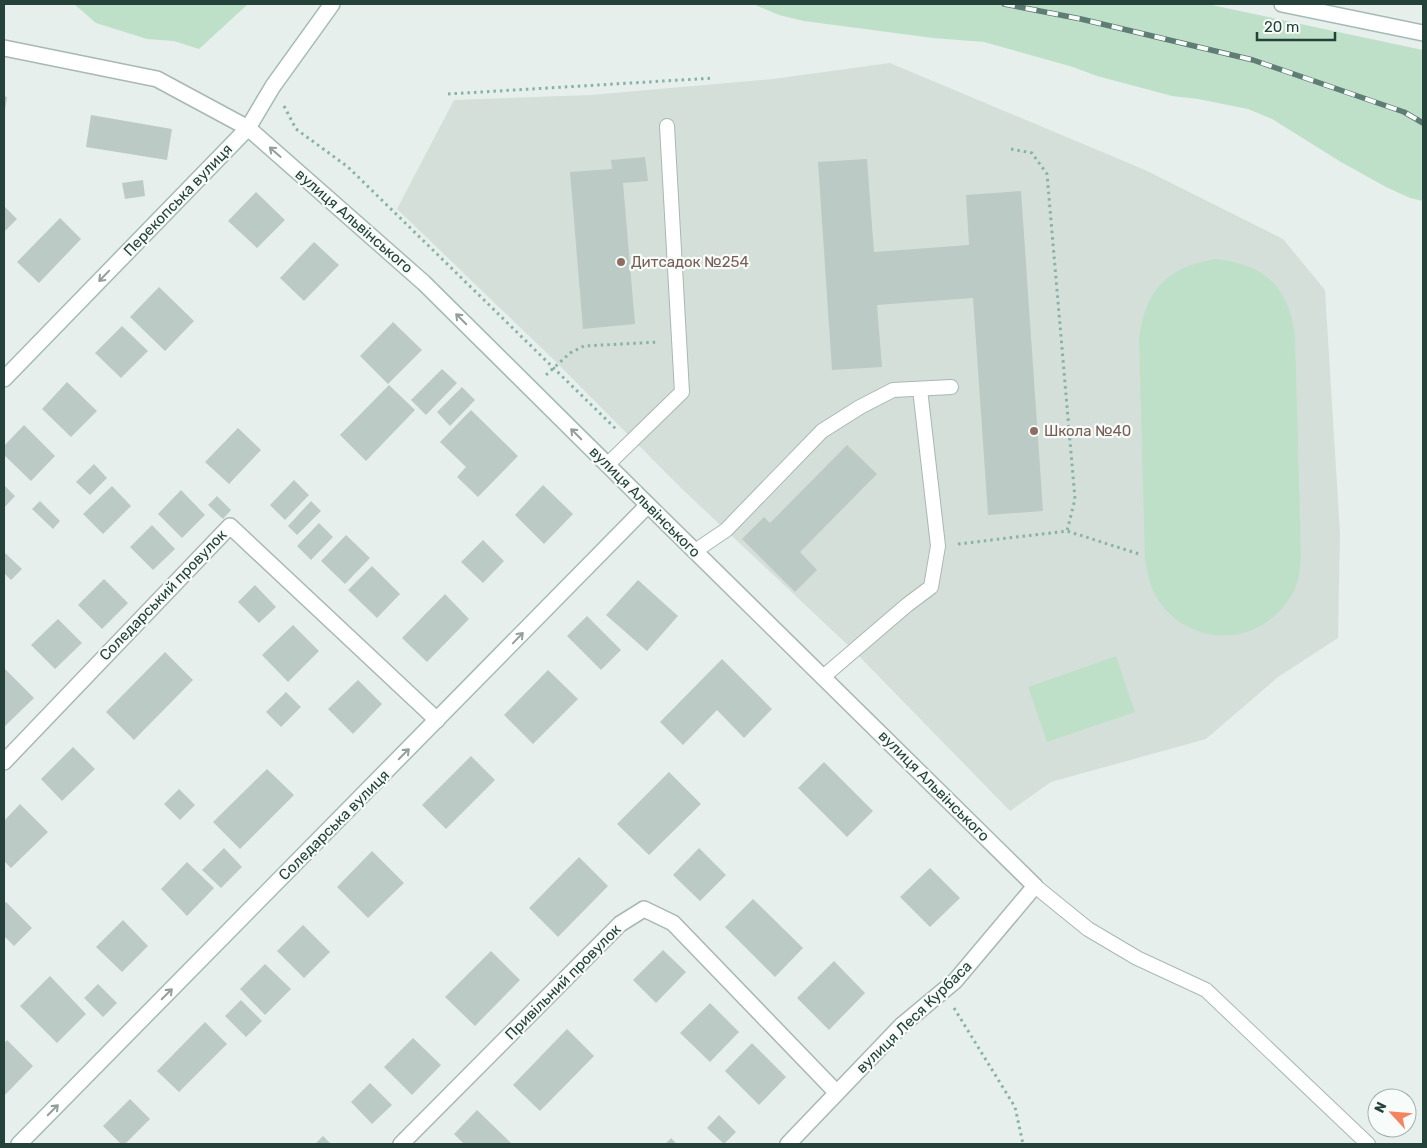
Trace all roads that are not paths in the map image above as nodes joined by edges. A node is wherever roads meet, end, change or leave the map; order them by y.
1 (332, 4) edge
2 (1282, 4) edge
3 (1423, 33) edge
4 (4, 48) edge
5 (667, 126) dead end
6 (248, 128) junction
7 (4, 379) edge
8 (951, 387) dead end
9 (920, 389) junction
10 (607, 465) junction
11 (648, 505) junction
12 (695, 551) junction
13 (823, 677) junction
14 (437, 720) junction
15 (4, 762) edge
16 (1035, 886) junction
17 (837, 1093) junction
18 (19, 1144) edge
19 (401, 1144) edge
20 (788, 1144) edge
21 (1368, 1144) edge

1 - 6 street, Перекопська вулиця
2 - 3 street
4 - 6 street, вулиця Альвінського
5 - 10 lane
6 -> 7 street, Перекопська вулиця
10 -> 6 street, вулиця Альвінського
8 - 9 lane
9 - 12 lane
9 - 13 lane
10 - 11 street, вулиця Альвінського
11 - 12 street, вулиця Альвінського
14 -> 11 street, Соледарська вулиця
12 - 13 street, вулиця Альвінського
13 - 16 street, вулиця Альвінського
14 - 15 street, Соледарський провулок
18 -> 14 street, Соледарська вулиця
16 - 17 street, вулиця Леся Курбаса
16 - 21 lane
17 - 19 street, Привільний провулок
17 - 20 street, вулиця Леся Курбаса

